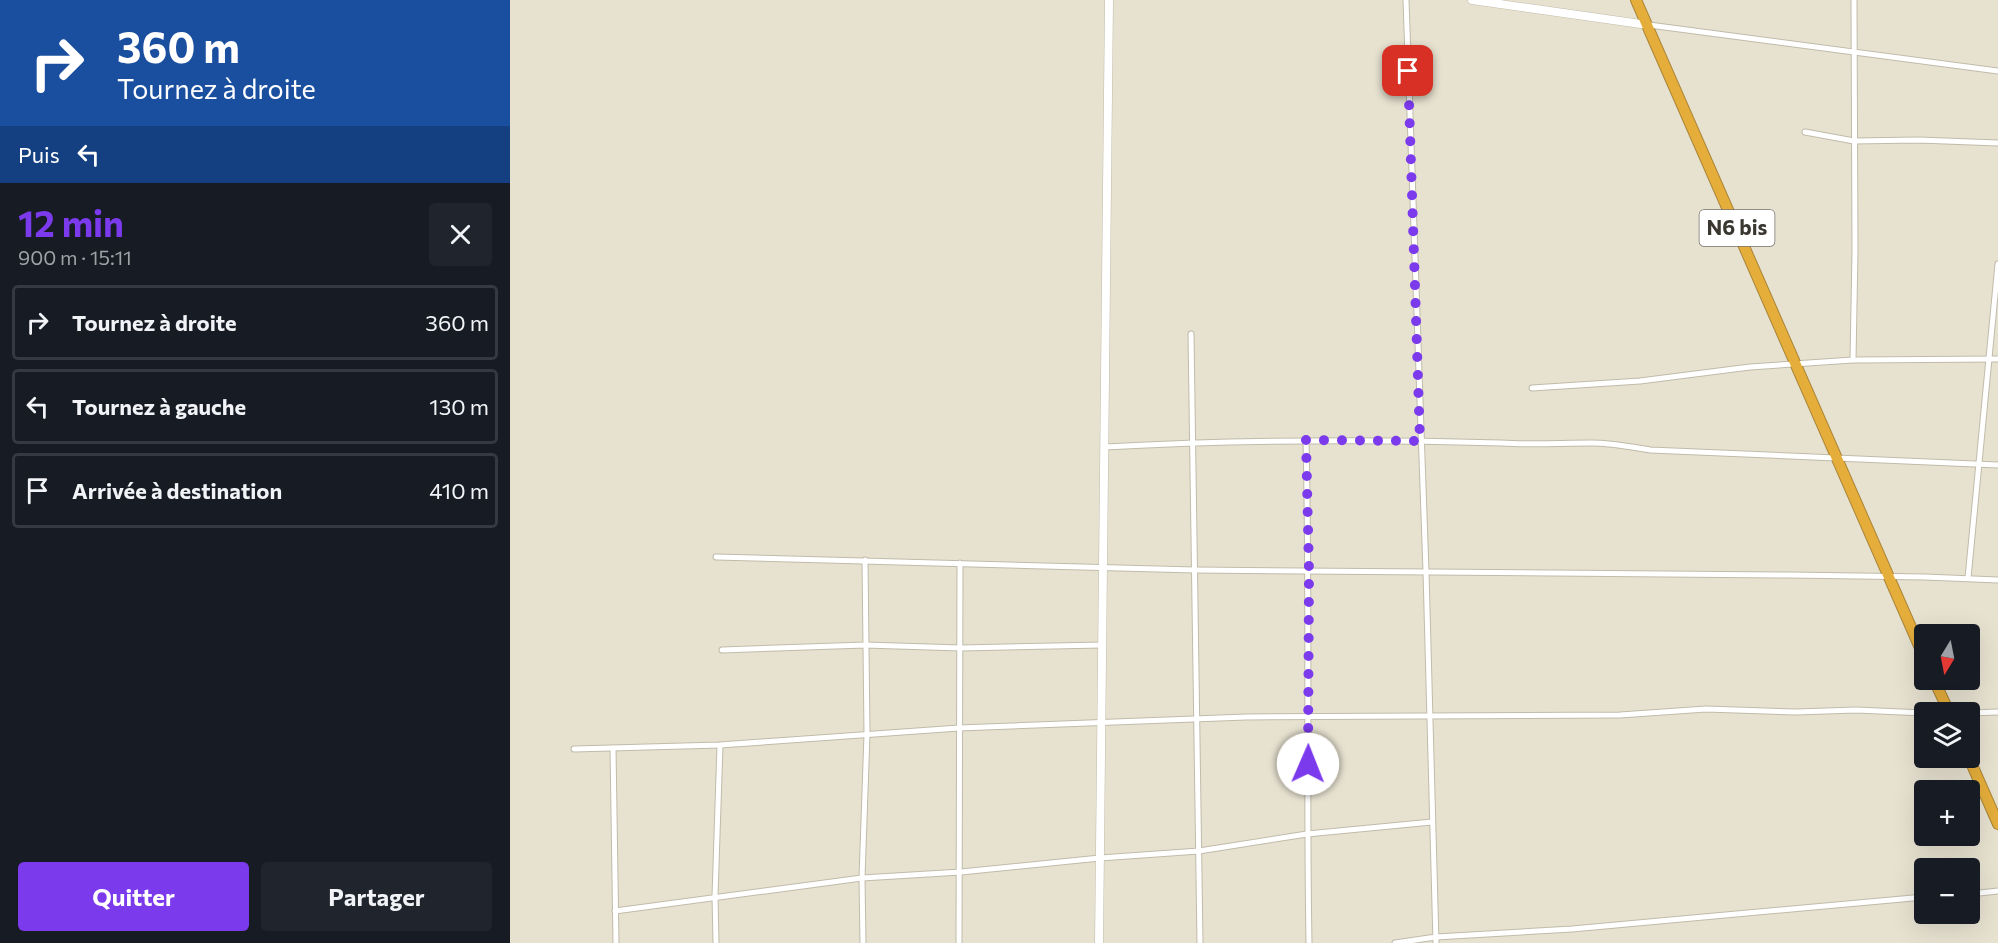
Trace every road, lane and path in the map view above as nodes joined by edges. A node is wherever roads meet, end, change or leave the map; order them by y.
1 (1110, 0) edge
2 (1406, 0) edge
3 (1472, 0) edge
4 (1636, 0) edge
5 (1854, 0) edge
6 (1648, 25) junction
7 (1853, 51) junction
8 (1998, 70) edge
9 (1805, 132) dead end
10 (1854, 141) junction
11 (1998, 143) edge
12 (1998, 264) edge
13 (1191, 334) dead end
14 (1989, 359) junction
15 (1998, 359) edge
16 (1853, 360) junction
17 (1796, 364) junction
18 (1532, 388) dead end
19 (1306, 440) junction
20 (1420, 441) junction
21 (1191, 442) junction
22 (1105, 447) junction
23 (1836, 458) junction
24 (1979, 464) junction
25 (1998, 465) edge
26 (716, 556) dead end
27 (865, 560) junction
28 (960, 563) junction
29 (1103, 568) junction
30 (1195, 570) junction
31 (1309, 571) junction
32 (1426, 572) junction
33 (1889, 578) junction
34 (1968, 578) junction
35 (1998, 580) edge
36 (1914, 634) edge
37 (865, 645) junction
38 (1102, 645) junction
39 (961, 648) junction
40 (722, 650) dead end
41 (1998, 712) edge
42 (1914, 713) edge
43 (1980, 713) edge
44 (1429, 716) junction
45 (1309, 717) junction
46 (1198, 719) junction
47 (1102, 722) junction
48 (959, 728) junction
49 (867, 734) junction
50 (720, 744) junction
51 (613, 748) junction
52 (574, 749) dead end
53 (1973, 768) edge
54 (1432, 822) junction
55 (1998, 824) edge
56 (1307, 834) junction
57 (1199, 851) junction
58 (1100, 858) junction
59 (961, 872) junction
60 (862, 878) junction
61 (1998, 891) edge
62 (1980, 893) edge
63 (715, 896) junction
64 (1914, 898) edge
65 (615, 910) junction
66 (1436, 940) edge
67 (616, 943) edge
68 (716, 943) edge
69 (863, 943) edge
70 (959, 943) edge
71 (1099, 943) edge
72 (1200, 943) edge
73 (1309, 943) edge
74 (1395, 943) edge

1 - 22 street
2 - 20 street
3 - 6 street
4 - 6 highway, N6 bis
5 - 7 street
6 - 7 street
6 - 17 highway, N6 bis
7 - 8 street
7 - 10 street
9 - 10 street
10 - 11 street
10 - 16 street
12 - 14 street
13 - 21 street
14 - 15 street
14 - 16 street
14 - 24 street
16 - 17 street
17 - 18 street
17 - 23 highway, N6 bis
19 - 20 street
19 - 21 street
19 - 31 street
20 - 23 street
20 - 32 street
21 - 22 street
21 - 30 street
22 - 29 street
23 - 24 street
23 - 33 highway, N6 bis
24 - 25 street
24 - 34 street
26 - 27 street
27 - 28 street
27 - 37 street
28 - 29 street
28 - 39 street
29 - 30 street
29 - 38 street
30 - 31 street
30 - 46 street
31 - 32 street
31 - 45 street
32 - 33 street
32 - 44 street
33 - 34 street
33 - 36 highway, N6 bis
34 - 35 street
37 - 39 street
37 - 40 street
37 - 49 street
38 - 39 street
38 - 47 street
39 - 48 street
41 - 43 street
42 - 44 street
44 - 45 street
44 - 54 street
45 - 46 street
45 - 56 street
46 - 47 street
46 - 57 street
47 - 48 street
47 - 58 street
48 - 49 street
48 - 59 street
49 - 50 street
49 - 60 street
50 - 51 street
50 - 63 street
51 - 52 street
51 - 65 street
53 - 55 highway
54 - 56 street
54 - 66 street
56 - 57 street
56 - 73 street
57 - 58 street
57 - 72 street
58 - 59 street
58 - 71 street
59 - 60 street
59 - 70 street
60 - 63 street
60 - 69 street
61 - 62 street
63 - 65 street
63 - 68 street
64 - 66 street
65 - 67 street
66 - 74 street

